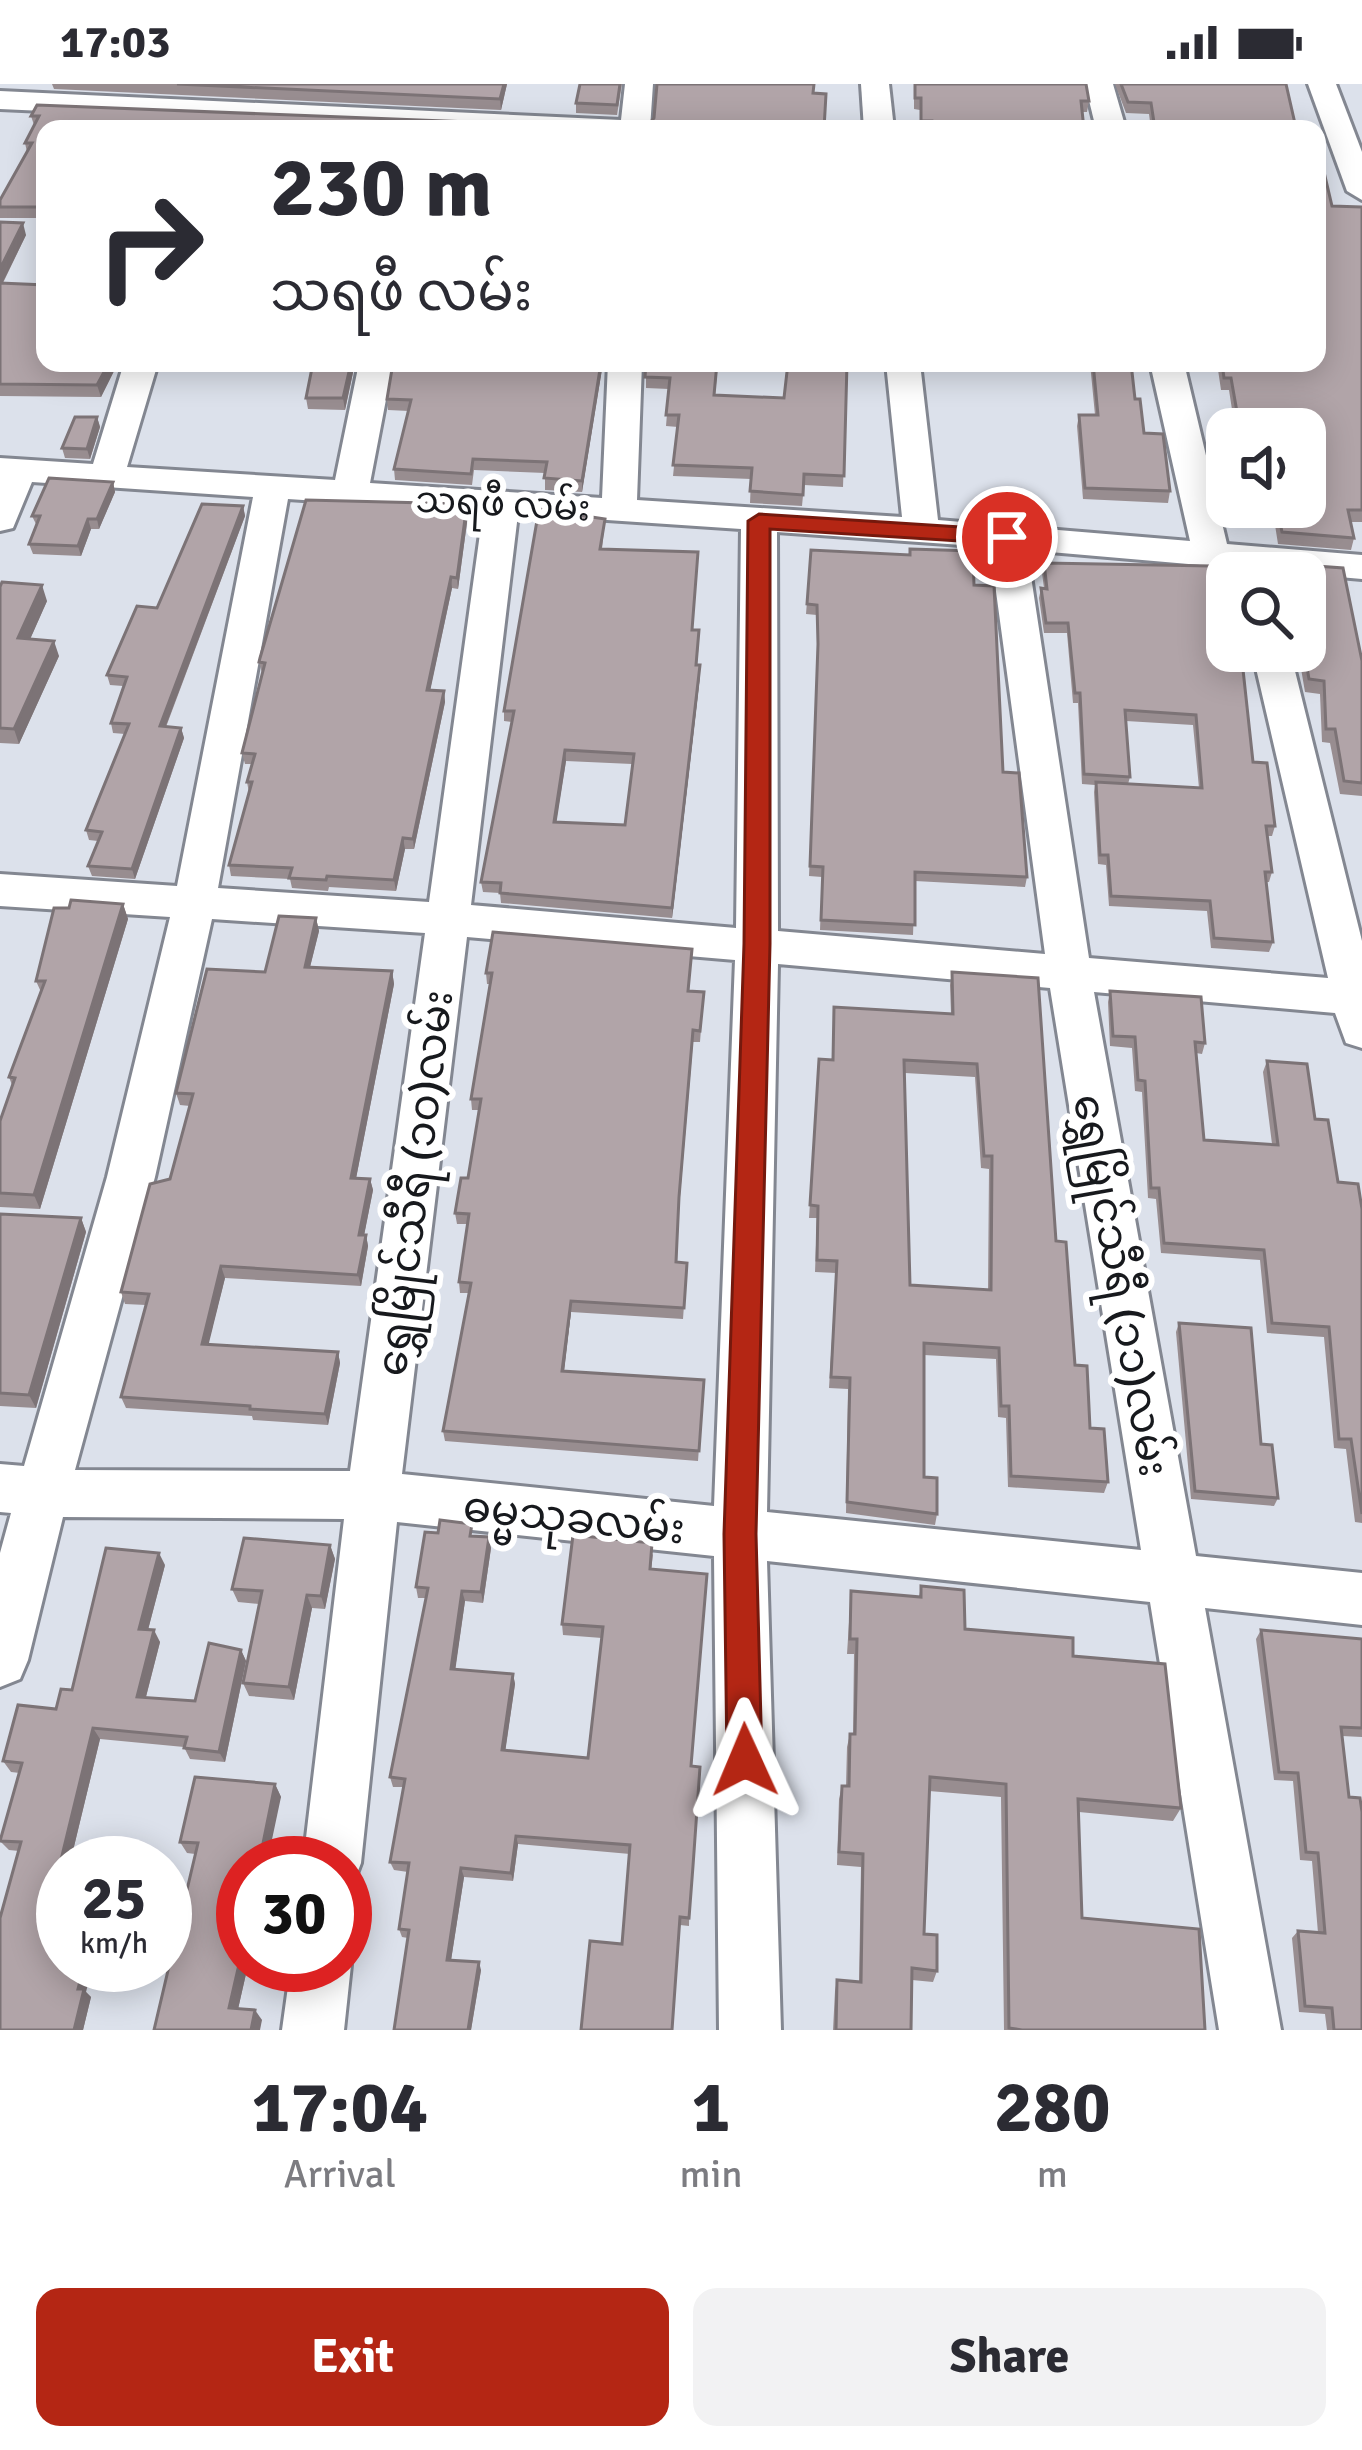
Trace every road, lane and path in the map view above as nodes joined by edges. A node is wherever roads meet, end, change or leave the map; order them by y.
1 (7, 84) edge
2 (430, 84) edge
3 (639, 84) edge
4 (874, 84) edge
5 (1099, 84) edge
6 (1322, 84) edge
7 (0, 99) edge
8 (221, 107) edge
9 (384, 120) edge
10 (423, 120) edge
11 (636, 120) edge
12 (878, 120) edge
13 (1109, 120) edge
14 (1326, 176) edge
15 (1360, 182) edge
16 (138, 372) edge
17 (374, 372) edge
18 (625, 372) edge
19 (905, 372) edge
20 (1170, 372) edge
21 (9, 469) edge
22 (106, 478) junction
23 (272, 489) junction
24 (350, 494) junction
25 (502, 503) junction
26 (619, 510) junction
27 (0, 520) edge
28 (759, 521) junction
29 (921, 530) junction
30 (1007, 537) junction
31 (1234, 552) edge
32 (1206, 557) edge
33 (1326, 565) edge
34 (1362, 567) edge
35 (1275, 672) edge
36 (0, 890) edge
37 (192, 902) junction
38 (448, 919) junction
39 (757, 944) junction
40 (1069, 971) junction
41 (1359, 1009) edge
42 (20, 1490) edge
43 (373, 1495) junction
44 (740, 1534) junction
45 (1171, 1577) junction
46 (1362, 1598) edge
47 (0, 1660) edge
48 (335, 1836) edge
49 (318, 1992) edge
50 (314, 2030) edge
51 (750, 2030) edge
52 (1250, 2030) edge

1 - 7 street
2 - 10 street
3 - 11 street
4 - 12 street
5 - 13 street
6 - 15 street
7 - 8 street
8 - 9 street
14 - 15 street
16 - 22 street
17 - 24 street
18 - 26 street
19 - 29 street
20 - 31 street
21 - 22 street, သရဖီ လမ်း
21 - 27 street
22 - 23 street, သရဖီ လမ်း
23 - 24 street, သရဖီ လမ်း
23 - 37 street
24 - 25 street, သရဖီ လမ်း
25 - 26 street, သရဖီ လမ်း
25 - 38 street, ရွှေမြိုင်သီရီ (၁၀)လမ်း
26 - 28 street, သရဖီ လမ်း
28 - 29 street, သရဖီ လမ်း
28 - 39 street
29 - 30 street, သရဖီ လမ်း
30 - 32 street, သရဖီ လမ်း
30 - 40 street, ရွှေမြိုင်သီရီ (၁၁)လမ်း
33 - 34 street, သရဖီ လမ်း
35 - 41 street
36 - 37 street
37 - 38 street
37 - 42 street
38 - 39 street
38 - 43 street, ရွှေမြိုင်သီရီ (၁၀)လမ်း
39 - 40 street
39 - 44 street
40 - 41 street
40 - 45 street, ရွှေမြိုင်သီရီ (၁၁)လမ်း
42 - 43 street, ဓမ္မသုခလမ်း
42 - 47 street
43 - 44 street, ဓမ္မသုခလမ်း
43 - 48 street, ရွှေမြိုင်သီရီ (၁၀)လမ်း
44 - 45 street, ဓမ္မသုခလမ်း
44 - 51 street
45 - 46 street, ဓမ္မသုခလမ်း
45 - 52 street, ရွှေမြိုင်သီရီ (၁၁)လမ်း
49 - 50 street

